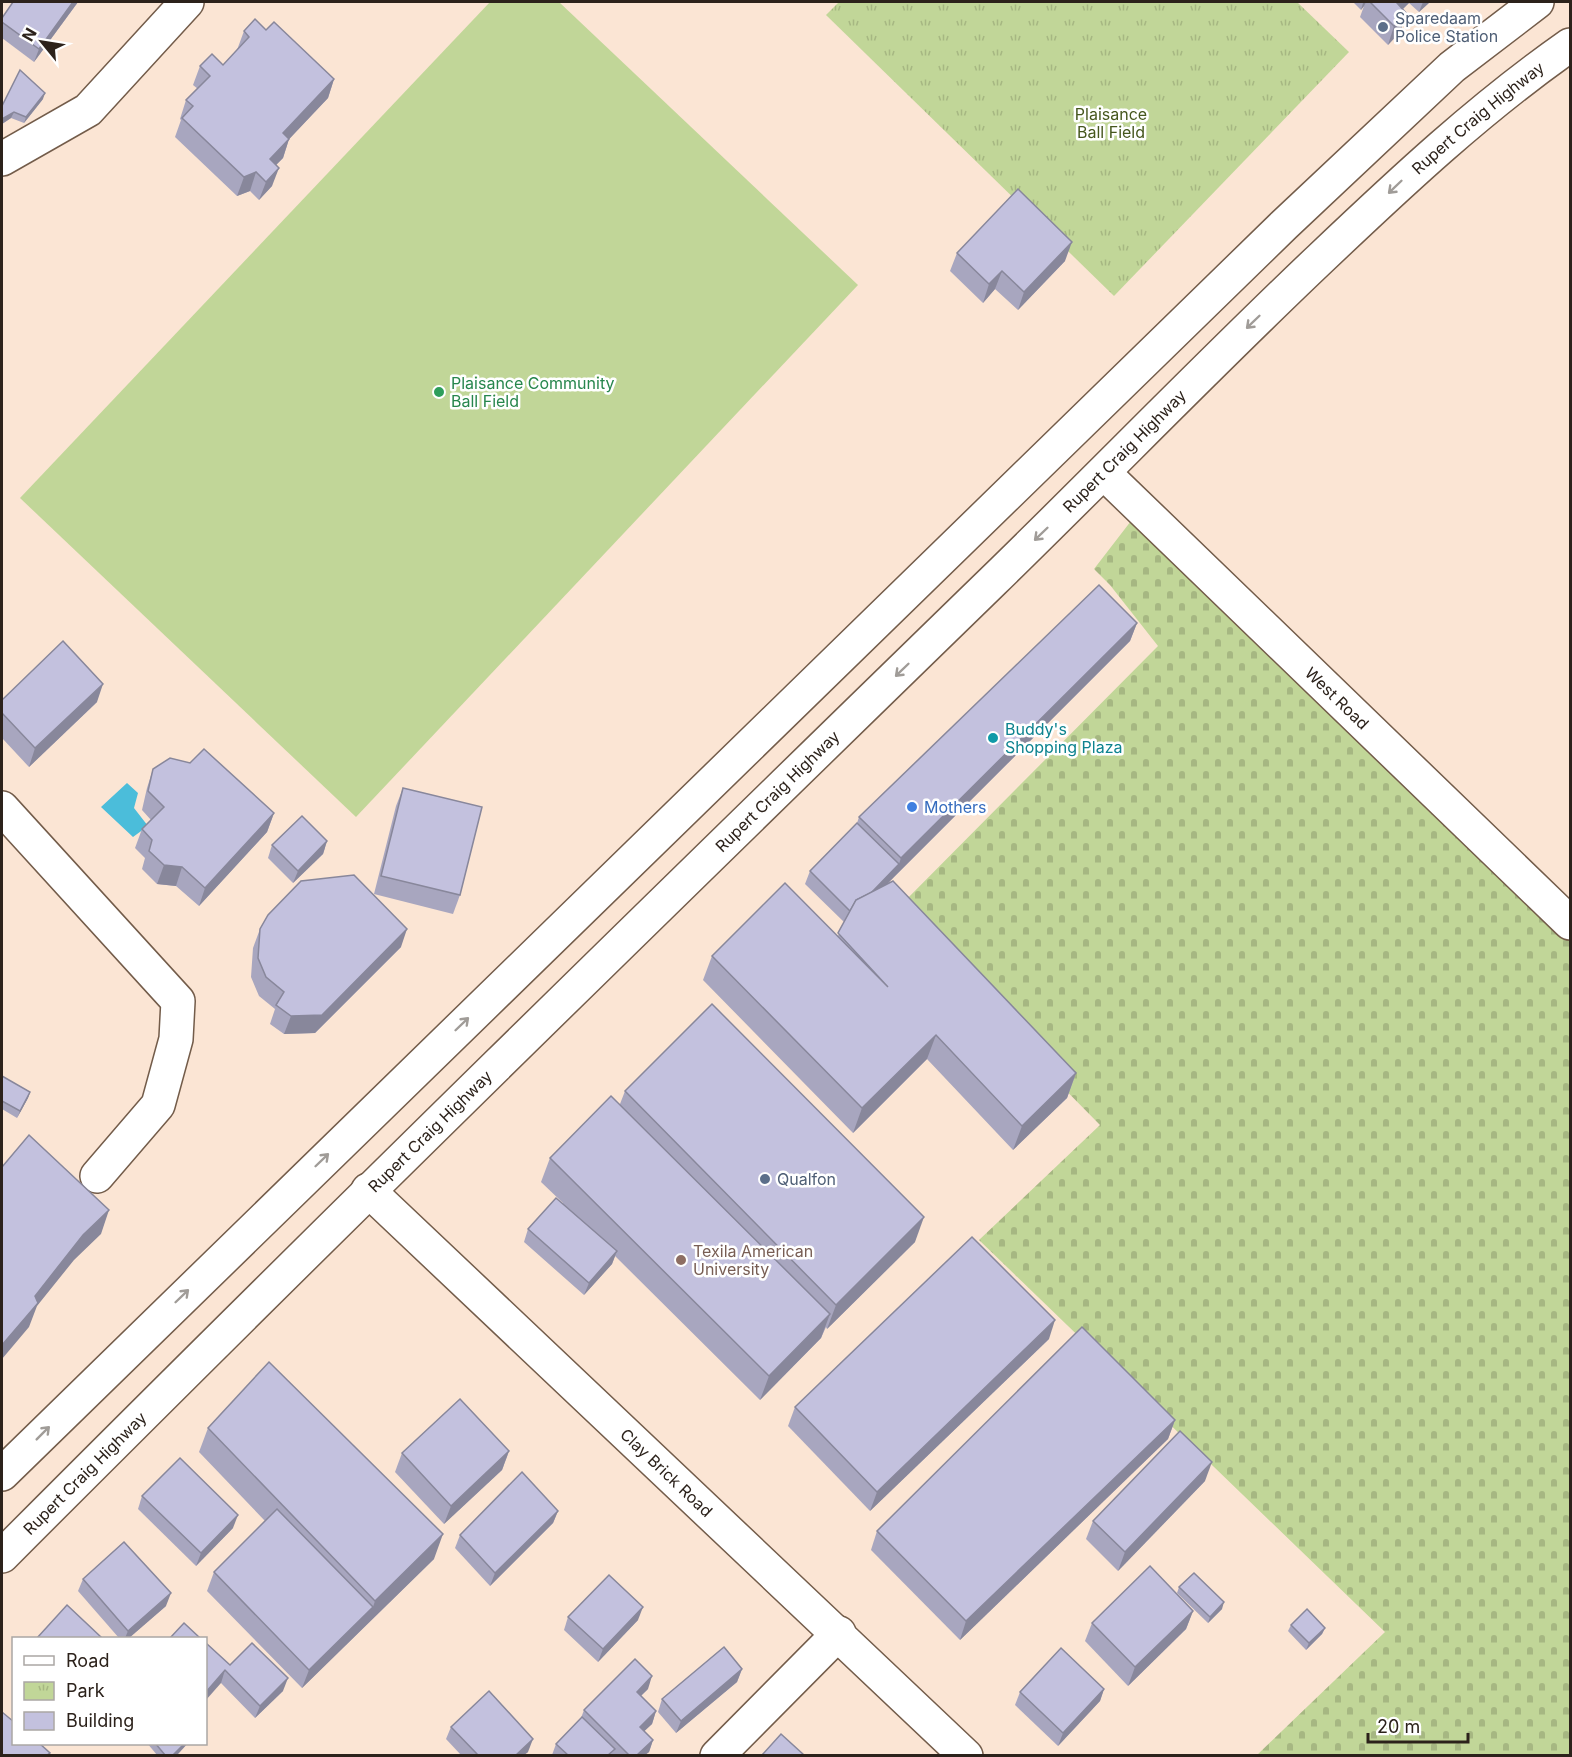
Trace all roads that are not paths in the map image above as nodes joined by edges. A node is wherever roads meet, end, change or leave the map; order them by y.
1 (187, 2) edge
2 (1537, 2) edge
3 (1570, 45) edge
4 (2, 159) edge
5 (1104, 472) junction
6 (4, 818) edge
7 (1570, 923) edge
8 (97, 1176) dead end
9 (368, 1190) junction
10 (2, 1474) edge
11 (2, 1556) edge
12 (839, 1633) junction
13 (717, 1755) edge
14 (966, 1755) edge

1 - 4 main road
10 -> 2 main road
3 -> 5 main road, Rupert Craig Highway
5 - 7 main road, West Road
5 -> 9 main road, Rupert Craig Highway
6 - 8 main road
9 - 11 main road, Rupert Craig Highway
9 - 12 main road, Clay Brick Road
12 - 13 main road
12 - 14 main road, Clay Brick Road

